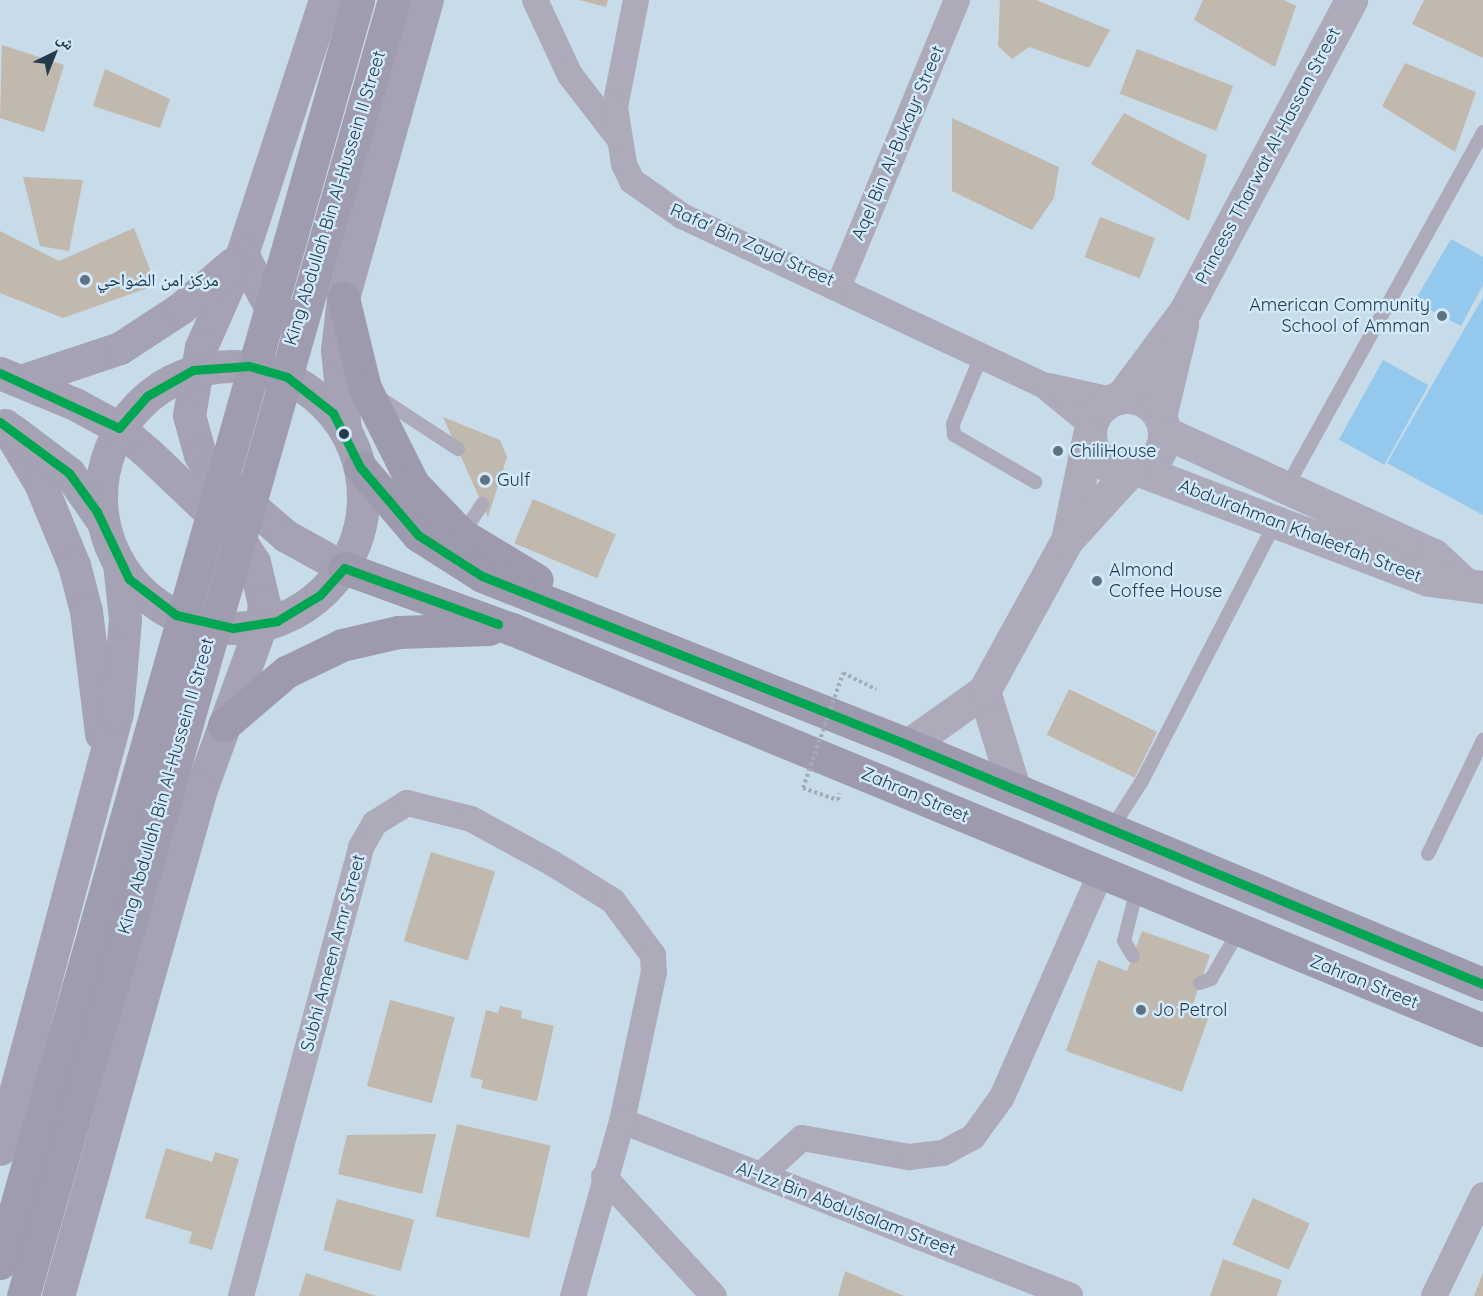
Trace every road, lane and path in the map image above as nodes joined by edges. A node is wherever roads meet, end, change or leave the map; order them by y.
1 (325, 0) edge
2 (358, 0) edge
3 (393, 0) edge
4 (427, 0) edge
5 (535, 0) edge
6 (636, 0) edge
7 (957, 0) edge
8 (1351, 0) edge
9 (1483, 132) edge
10 (618, 138) junction
11 (242, 255) junction
12 (839, 285) junction
13 (343, 298) junction
14 (1185, 311) junction
15 (982, 354) junction
16 (193, 370) junction
17 (10, 377) edge
18 (1043, 385) junction
19 (365, 388) junction
20 (1116, 399) junction
21 (2, 423) edge
22 (1162, 424) junction
23 (119, 428) junction
24 (1090, 429) junction
25 (345, 430) junction
26 (458, 449) dead end
27 (360, 467) junction
28 (1134, 471) junction
29 (1035, 482) dead end
30 (1286, 488) junction
31 (482, 504) dead end
32 (1276, 521) junction
33 (103, 524) junction
34 (462, 535) junction
35 (1067, 540) junction
36 (118, 563) junction
37 (344, 568) junction
38 (1472, 584) edge
39 (261, 625) junction
40 (512, 629) junction
41 (633, 639) junction
42 (876, 689) dead end
43 (984, 692) junction
44 (117, 713) junction
45 (220, 735) junction
46 (1483, 740) edge
47 (908, 745) junction
48 (104, 760) junction
49 (1014, 788) junction
50 (838, 800) dead end
51 (1110, 831) junction
52 (1428, 854) dead end
53 (1101, 873) junction
54 (1137, 889) junction
55 (1238, 932) junction
56 (1133, 956) dead end
57 (1200, 983) dead end
58 (1483, 984) edge
59 (1483, 1030) edge
60 (622, 1121) junction
61 (0, 1149) edge
62 (761, 1175) junction
63 (604, 1177) junction
64 (1483, 1195) edge
65 (0, 1263) edge
66 (22, 1296) edge
67 (58, 1296) edge
68 (241, 1296) edge
69 (573, 1296) edge
70 (714, 1296) edge
71 (1070, 1296) edge
72 (1434, 1296) edge

1 - 11 main road
2 - 65 highway, King Abdullah Bin Al-Hussein II Street, bridge
3 - 66 highway, King Abdullah Bin Al-Hussein II Street, bridge
4 - 13 main road
5 - 10 street
6 - 10 street, Rafa' Bin Zayd Street
7 - 12 street, Aqel Bin Al-Bukayr Street
8 - 14 street, Princess Tharwat Al-Hassan Street
9 - 30 lane
10 - 12 street, Rafa' Bin Zayd Street
11 - 13 main road
11 - 16 main road
11 - 17 main road
12 - 15 street, Rafa' Bin Zayd Street
13 - 19 main road
13 - 25 main road
14 - 20 street, Princess Tharwat Al-Hassan Street
14 - 22 street, Princess Tharwat Al-Hassan Street
15 - 18 street, Rafa' Bin Zayd Street
15 - 29 lane
16 - 23 main road
16 - 25 main road
16 - 37 main road
17 - 23 main road
18 - 20 street, Rafa' Bin Zayd Street
18 - 24 street, Rafa' Bin Zayd Street
19 - 26 lane
19 - 34 main road
20 - 22 street
20 - 24 street
21 - 33 main road
21 - 48 main road
22 - 28 street
22 - 30 street, Abdulrahman Khaleefah Street
23 - 33 main road
23 - 39 main road
24 - 28 street
24 - 35 street
25 - 27 main road
27 - 37 main road
27 - 41 main road
28 - 32 street, Abdulrahman Khaleefah Street
28 - 35 street
30 - 38 street, Abdulrahman Khaleefah Street
31 - 34 lane
32 - 38 street, Abdulrahman Khaleefah Street
32 - 51 lane
33 - 36 main road
34 - 41 main road
35 - 43 street
36 - 39 main road
36 - 44 main road
37 - 39 main road
37 - 40 main road, Zahran Street
39 - 45 main road
40 - 45 main road
40 - 53 main road, Zahran Street
41 - 47 main road
42 - 50 path, bridge
43 - 47 street
43 - 49 street
44 - 45 main road
44 - 48 main road
45 - 67 main road
46 - 52 lane
47 - 49 main road
48 - 61 main road
49 - 51 main road
51 - 58 main road
53 - 54 main road, Zahran Street
53 - 62 street
54 - 55 main road, Zahran Street
54 - 56 lane
55 - 57 lane
55 - 59 main road, Zahran Street
60 - 62 street, Al-Izz Bin Abdulsalam Street
60 - 63 street, Subhi Ameen Amr Street
60 - 68 street, Subhi Ameen Amr Street
62 - 71 street, Al-Izz Bin Abdulsalam Street
63 - 69 street, Subhi Ameen Amr Street
63 - 70 street
64 - 72 street

